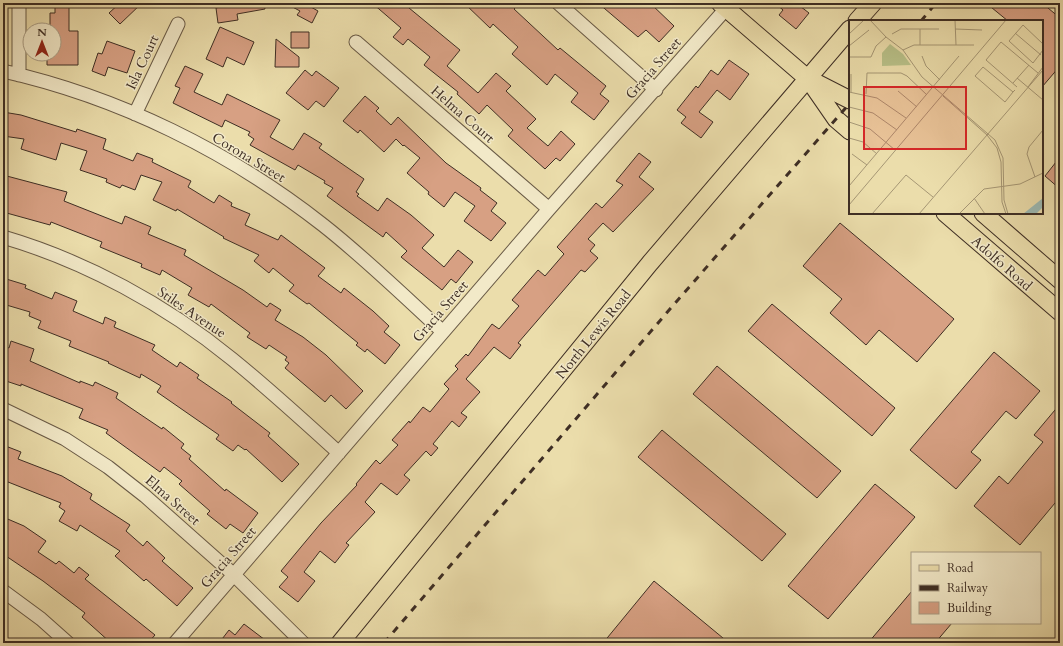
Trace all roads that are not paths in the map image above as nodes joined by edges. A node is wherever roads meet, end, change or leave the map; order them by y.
1 (18, 3) edge
2 (558, 3) edge
3 (873, 3) edge
4 (726, 5) edge
5 (858, 20) edge
6 (178, 24) dead end
7 (849, 30) edge
8 (356, 42) dead end
9 (3, 71) edge
10 (19, 75) junction
11 (807, 78) junction
12 (656, 90) junction
13 (849, 99) edge
14 (135, 114) junction
15 (849, 130) edge
16 (549, 209) junction
17 (946, 214) edge
18 (984, 214) edge
19 (3, 237) edge
20 (1060, 280) edge
21 (1060, 312) edge
22 (443, 332) junction
23 (3, 409) edge
24 (339, 453) junction
25 (233, 574) junction
26 (3, 591) edge
27 (68, 643) edge
28 (175, 643) edge
29 (303, 643) edge
30 (340, 643) edge

1 - 10 street
2 - 12 street
3 - 5 main road
4 - 11 main road
4 - 12 street, Gracia Street
6 - 14 street, Isla Court
7 - 11 main road, North Lewis Road
8 - 16 street, Helma Court
9 - 10 street, Corona Street
10 - 14 street, Corona Street
11 - 13 main road
11 - 15 main road
11 - 30 main road, North Lewis Road
12 - 16 street, Gracia Street
14 - 22 street, Corona Street
16 - 22 street, Gracia Street
17 - 21 main road, Adolfo Road
18 - 20 main road, Adolfo Road
19 - 24 street, Stiles Avenue
22 - 24 street, Gracia Street
23 - 25 street, Elma Street
24 - 25 street, Gracia Street
25 - 28 street, Gracia Street
25 - 29 street, Elma Street
26 - 27 street

